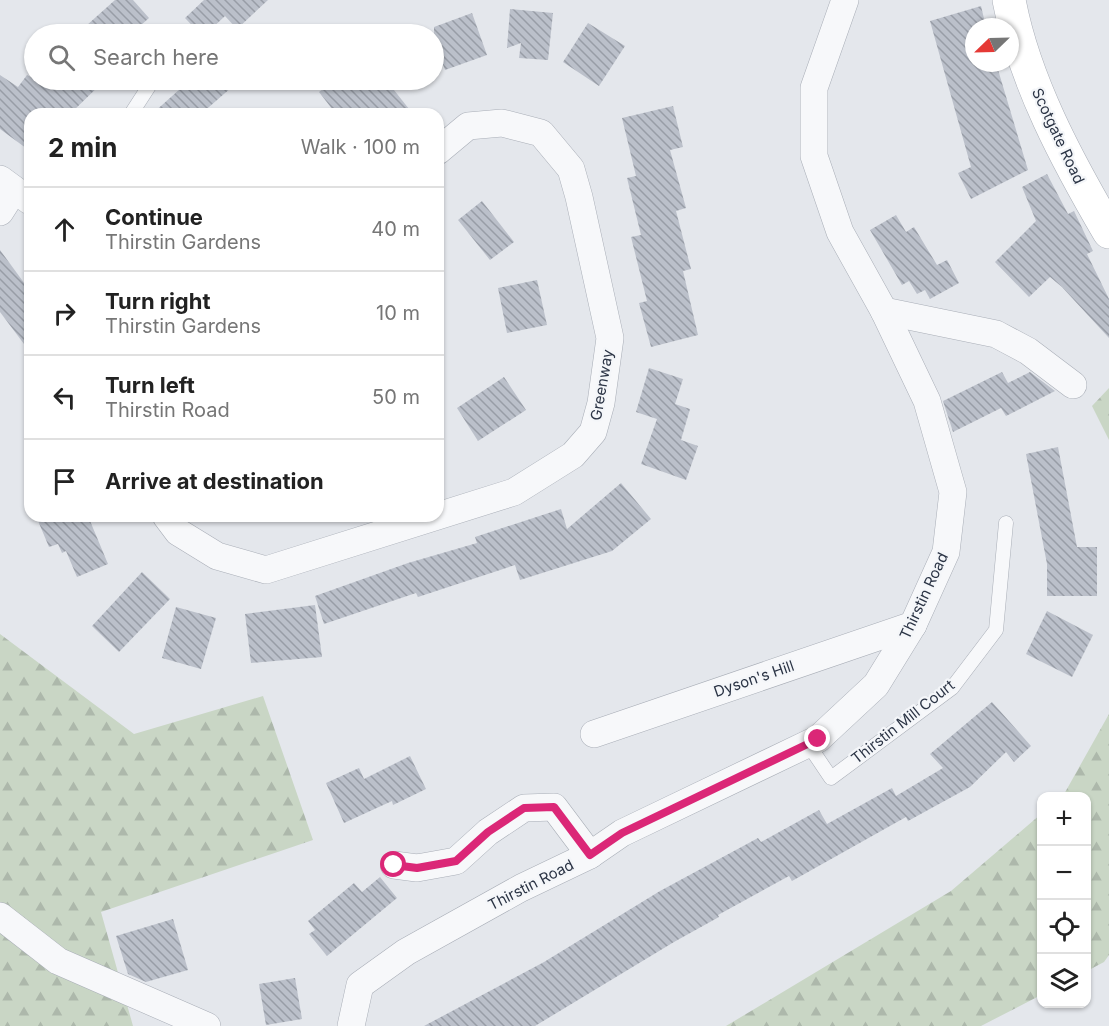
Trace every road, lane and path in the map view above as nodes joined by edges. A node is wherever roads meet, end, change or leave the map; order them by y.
1 (845, 0) edge
2 (1009, 0) edge
3 (147, 90) edge
4 (135, 108) edge
5 (444, 146) edge
6 (1109, 232) edge
7 (884, 311) junction
8 (1073, 385) dead end
9 (444, 514) edge
10 (171, 522) edge
11 (419, 522) edge
12 (1006, 523) dead end
13 (913, 625) junction
14 (594, 734) dead end
15 (808, 744) junction
16 (590, 855) junction
17 (394, 865) dead end
18 (0, 916) edge
19 (207, 1026) edge
20 (351, 1026) edge

1 - 7 street, Thirstin Road
2 - 6 street, Scotgate Road
3 - 4 lane
5 - 9 street, Greenway
7 - 8 street
7 - 13 street, Thirstin Road
10 - 11 street, Greenway
12 - 15 lane, Thirstin Mill Court
13 - 14 street, Dyson's Hill
13 - 15 street, Thirstin Road
15 - 16 street, Thirstin Road
16 - 17 street
16 - 20 street, Thirstin Road
18 - 19 street

